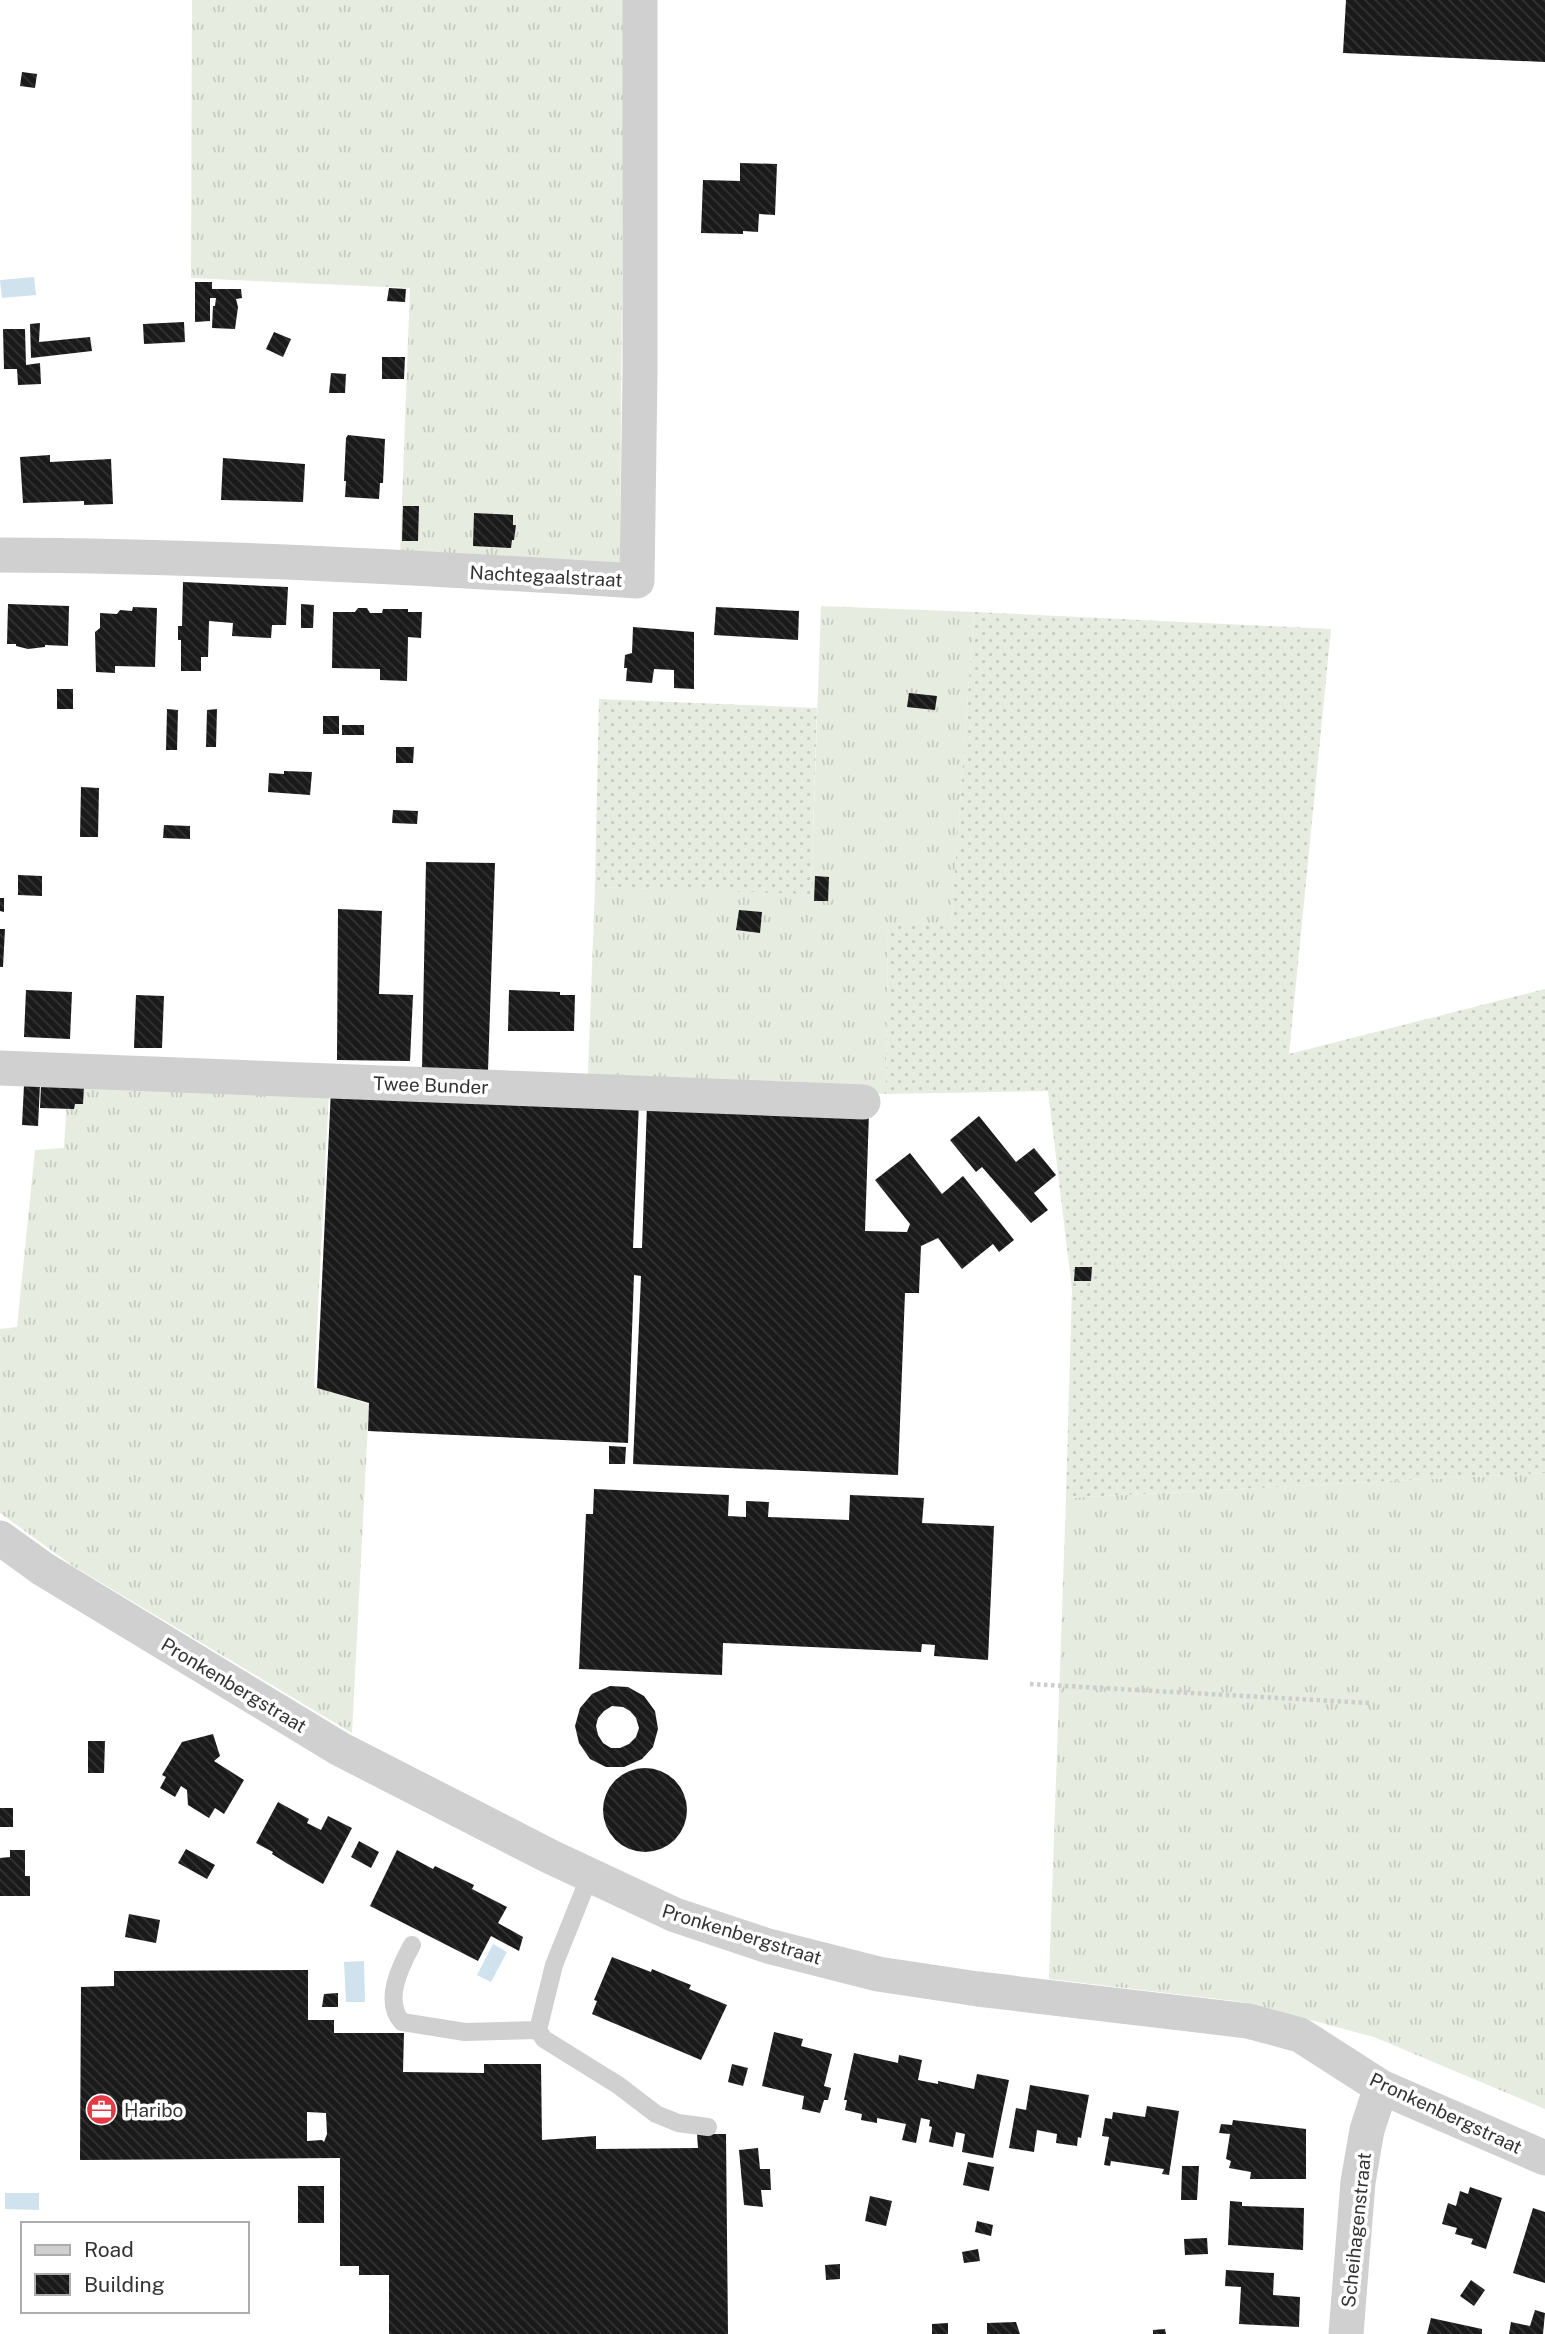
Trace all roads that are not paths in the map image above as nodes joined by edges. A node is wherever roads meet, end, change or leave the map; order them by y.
1 (640, 0) edge
2 (0, 555) edge
3 (0, 1068) edge
4 (863, 1102) dead end
5 (0, 1538) edge
6 (590, 1875) junction
7 (412, 1945) dead end
8 (538, 2030) junction
9 (1381, 2087) junction
10 (708, 2127) dead end
11 (1545, 2158) edge
12 (1346, 2334) edge

1 - 2 street, Nachtegaalstraat
3 - 4 street, Twee Bunder
5 - 6 street, Pronkenbergstraat
6 - 8 lane
6 - 9 street, Pronkenbergstraat
7 - 8 lane
8 - 10 lane
9 - 11 street, Pronkenbergstraat
9 - 12 street, Scheihagenstraat

